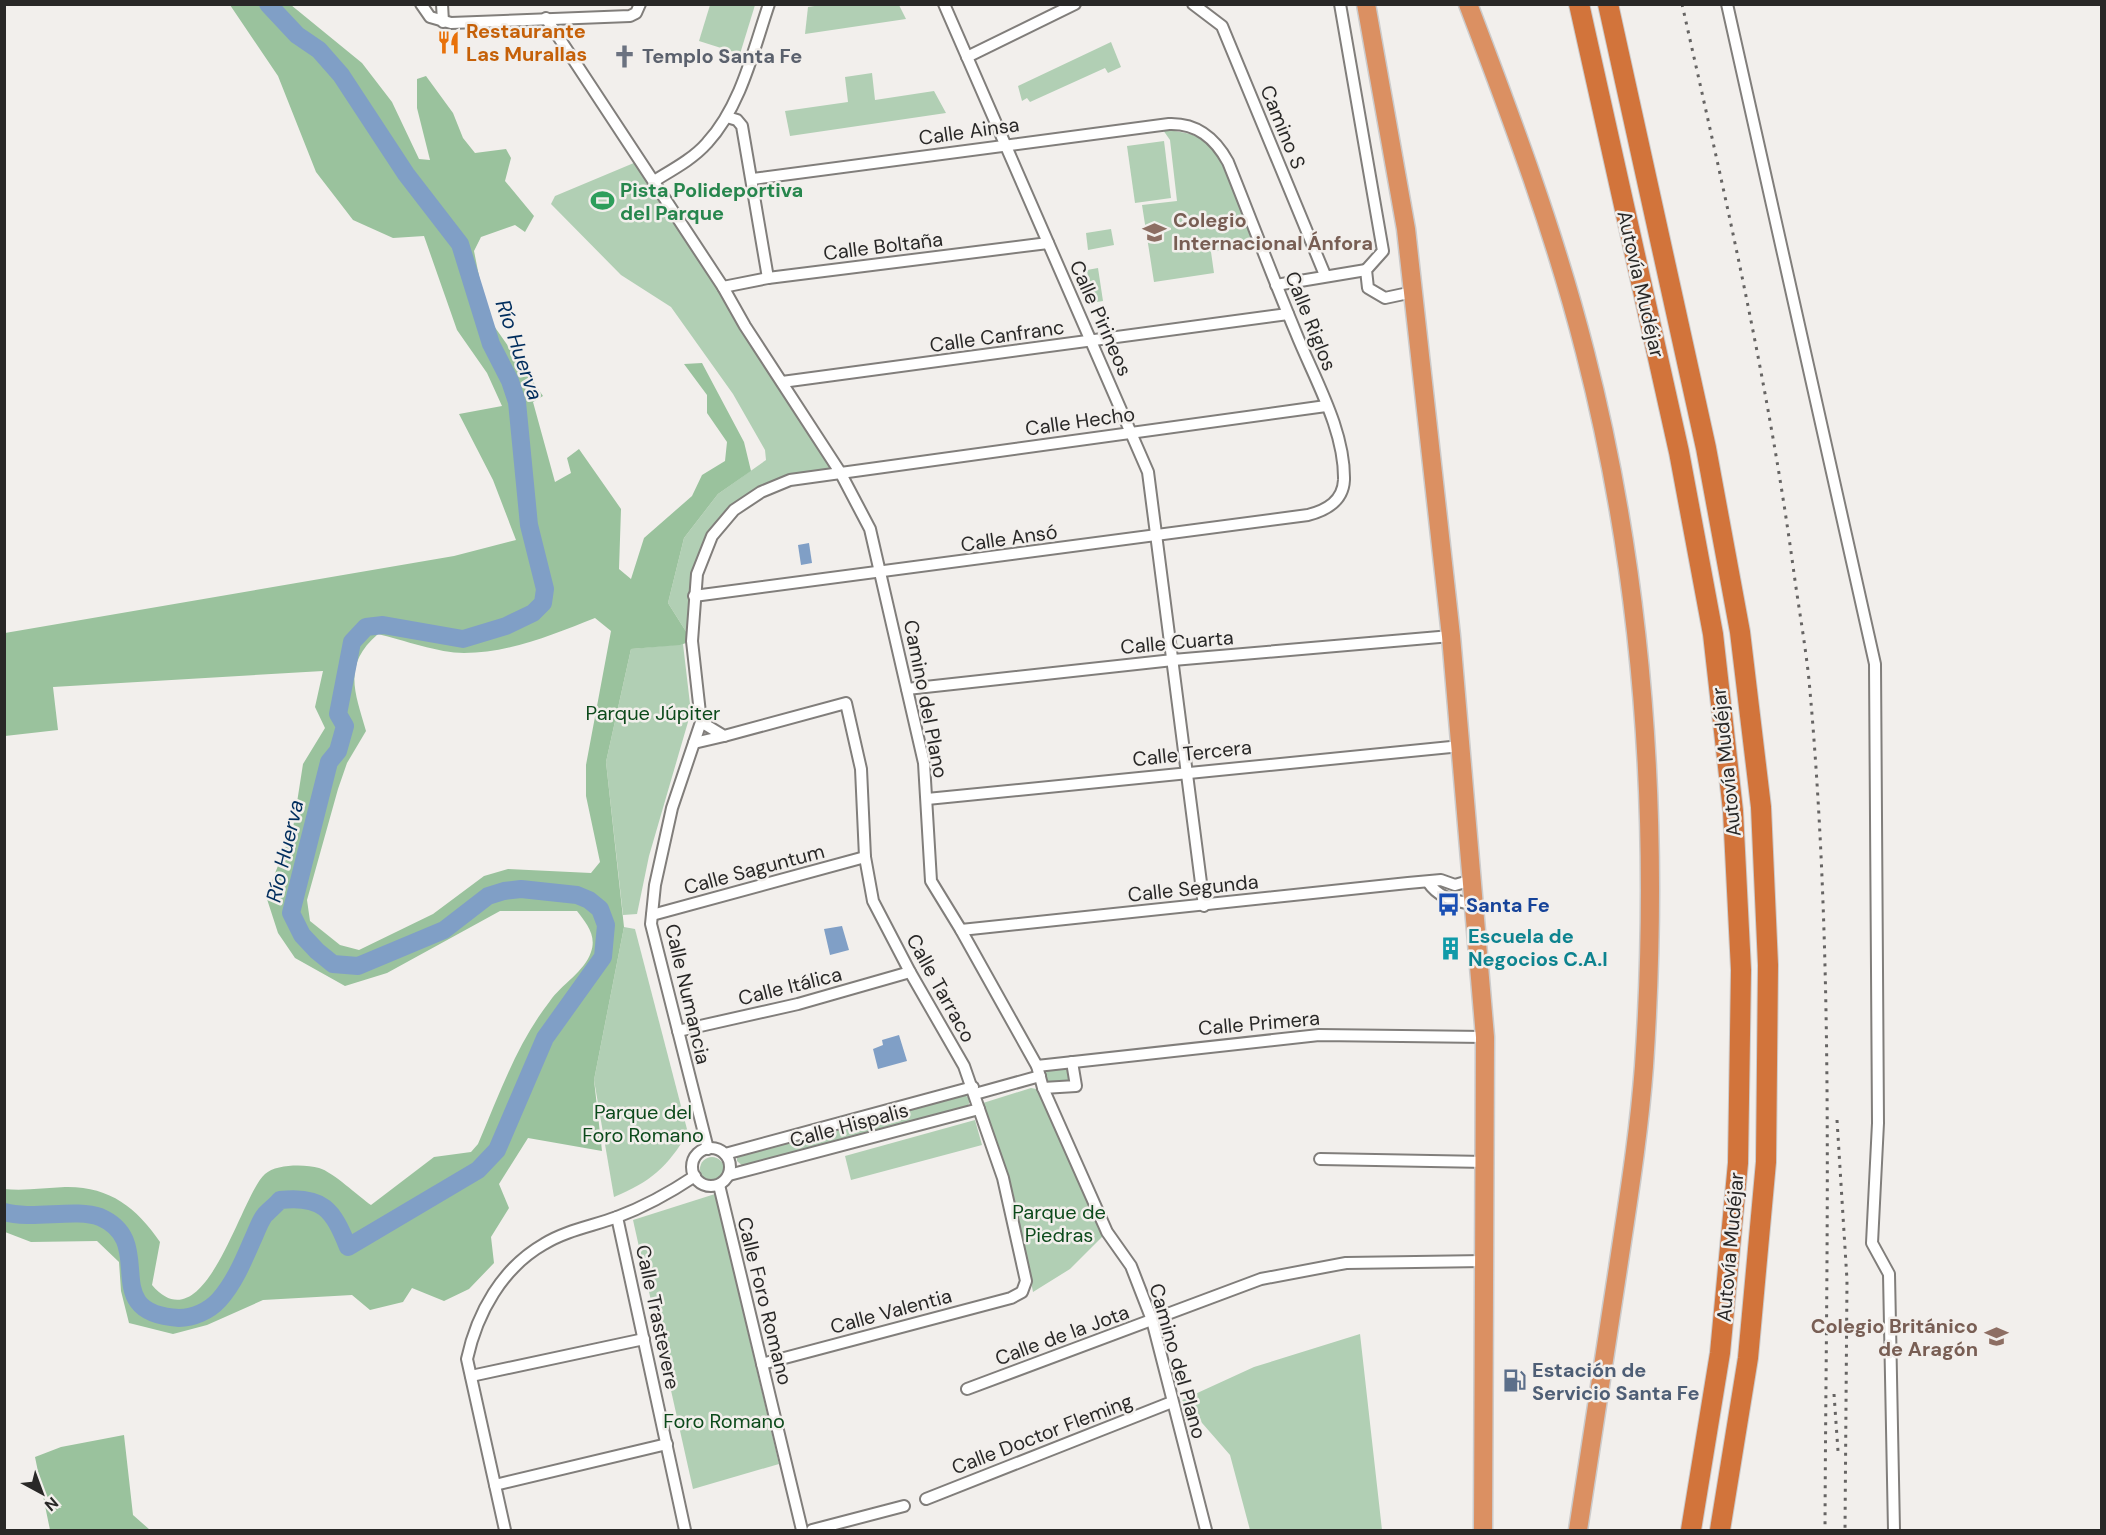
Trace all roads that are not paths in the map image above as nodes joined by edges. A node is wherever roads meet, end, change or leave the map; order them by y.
1 (421, 4) edge
2 (442, 4) edge
3 (640, 4) edge
4 (769, 4) edge
5 (944, 4) edge
6 (1075, 4) edge
7 (1193, 4) edge
8 (1340, 4) edge
9 (1366, 4) edge
10 (1468, 4) edge
11 (1579, 4) edge
12 (1608, 4) edge
13 (1727, 4) edge
14 (1060, 8) edge
15 (546, 18) junction
16 (443, 22) junction
17 (967, 57) junction
18 (727, 117) junction
19 (1191, 126) joint
20 (1003, 144) junction
21 (753, 179) junction
22 (654, 181) junction
23 (1048, 243) junction
24 (1366, 270) junction
25 (1325, 275) junction
26 (768, 278) junction
27 (1276, 285) junction
28 (723, 288) junction
29 (1413, 292) junction
30 (1288, 314) junction
31 (1093, 341) junction
32 (782, 382) junction
33 (1326, 406) junction
34 (1132, 432) junction
35 (840, 472) junction
36 (1327, 510) joint
37 (1157, 536) junction
38 (880, 573) junction
39 (694, 596) junction
40 (1451, 636) junction
41 (1173, 660) junction
42 (907, 689) junction
43 (702, 722) junction
44 (724, 736) junction
45 (694, 743) junction
46 (1461, 746) junction
47 (1188, 771) junction
48 (927, 799) junction
49 (866, 857) junction
50 (1472, 880) junction
51 (1428, 882) junction
52 (1474, 905) junction
53 (1204, 906) junction
54 (652, 915) junction
55 (961, 930) junction
56 (910, 972) junction
57 (678, 1031) junction
58 (1485, 1037) junction
59 (1072, 1062) junction
60 (1038, 1071) junction
61 (1043, 1088) junction
62 (974, 1091) junction
63 (979, 1109) junction
64 (708, 1149) junction
65 (725, 1154) junction
66 (1320, 1159) dead end
67 (1486, 1162) junction
68 (729, 1175) junction
69 (695, 1176) junction
70 (718, 1185) junction
71 (617, 1217) junction
72 (1485, 1261) junction
73 (1026, 1287) joint
74 (1152, 1320) junction
75 (644, 1339) junction
76 (762, 1364) junction
77 (471, 1376) junction
78 (967, 1389) dead end
79 (1172, 1402) junction
80 (667, 1444) junction
81 (495, 1485) junction
82 (926, 1498) dead end
83 (904, 1506) dead end
84 (505, 1530) edge
85 (685, 1530) edge
86 (802, 1530) edge
87 (812, 1530) edge
88 (1206, 1530) edge
89 (1483, 1530) edge
90 (1578, 1530) edge
91 (1691, 1530) edge
92 (1720, 1530) edge
93 (1894, 1530) edge

1 - 16 street
2 - 16 street
3 - 15 street
4 - 18 street
5 - 17 street, Calle Pirineos
6 - 14 street
7 - 25 street, Camino S
8 - 24 street
9 - 29 highway
10 - 90 highway
11 - 91 highway, Autovía Mudéjar
12 - 92 highway, Autovía Mudéjar
13 - 93 street
14 - 17 street
15 - 16 street
15 - 22 street, Camino del Plano
17 - 20 street, Calle Pirineos
18 - 21 street
18 - 22 street
19 - 20 street, Calle Ainsa
19 - 27 street, Calle Riglos
20 - 21 street, Calle Ainsa
20 - 23 street, Calle Pirineos
21 - 26 street
22 - 28 street, Camino del Plano
23 - 26 street, Calle Boltaña
23 - 31 street, Calle Pirineos
24 - 25 street
24 - 29 street
25 - 27 street
26 - 28 street, Calle Boltaña
27 - 30 street, Calle Riglos
28 - 32 street, Camino del Plano
29 - 40 highway
30 - 31 street, Calle Canfranc
30 - 33 street, Calle Riglos
31 - 32 street, Calle Canfranc
31 - 34 street, Calle Pirineos
32 - 35 street, Camino del Plano
33 - 34 street, Calle Hecho
33 - 36 street, Calle Riglos
34 - 35 street, Calle Hecho
34 - 37 street, Calle Pirineos
35 - 38 street, Camino del Plano
35 - 39 street, Calle Numancia
36 - 37 street, Calle Ansó
37 - 38 street, Calle Ansó
37 - 41 street, Calle Pirineos
38 - 39 street, Calle Ansó
38 - 42 street, Camino del Plano
39 - 43 street, Calle Numancia
40 - 41 street, Calle Cuarta
40 - 46 highway
41 - 42 street, Calle Cuarta
41 - 47 street, Calle Pirineos
42 - 48 street, Camino del Plano
43 - 44 street
43 - 45 street, Calle Numancia
44 - 45 street
44 - 49 street, Calle Tarraco
45 - 54 street, Calle Numancia
46 - 47 street, Calle Tercera
46 - 50 highway
47 - 48 street, Calle Tercera
47 - 53 street, Calle Pirineos
48 - 55 street, Camino del Plano
49 - 54 street, Calle Saguntum
49 - 56 street, Calle Tarraco
50 - 51 street, Calle Segunda
50 - 52 highway
51 - 52 street
51 - 53 street, Calle Segunda
52 - 58 highway
53 - 55 street, Calle Segunda
54 - 57 street, Calle Numancia
55 - 60 street, Camino del Plano
56 - 57 street, Calle Itálica
56 - 62 street, Calle Tarraco
57 - 64 street, Calle Numancia
58 - 59 street, Calle Primera
58 - 67 highway
59 - 60 street, Calle Primera
59 - 61 street
60 - 61 street, Camino del Plano
60 - 62 street, Calle Hispalis
61 - 74 street, Camino del Plano
62 - 63 street, Calle Tarraco
62 - 65 street, Calle Hispalis
63 - 68 street, Calle Hispalis
63 - 73 street, Calle Tarraco
64 - 65 street
64 - 69 street
65 - 68 street
66 - 67 street
67 - 72 highway
68 - 70 street
69 - 70 street
69 - 71 street
70 - 76 street, Calle Foro Romano
71 - 75 street, Calle Trastevere
71 - 77 street
72 - 74 street, Calle de la Jota
72 - 89 highway
73 - 76 street, Calle Valentia
74 - 78 street, Calle de la Jota
74 - 79 street, Camino del Plano
75 - 77 street
75 - 80 street, Calle Trastevere
76 - 86 street, Calle Foro Romano
77 - 81 street
79 - 82 street, Calle Doctor Fleming
79 - 88 street, Camino del Plano
80 - 81 street
80 - 85 street, Calle Trastevere
81 - 84 street
83 - 87 street

